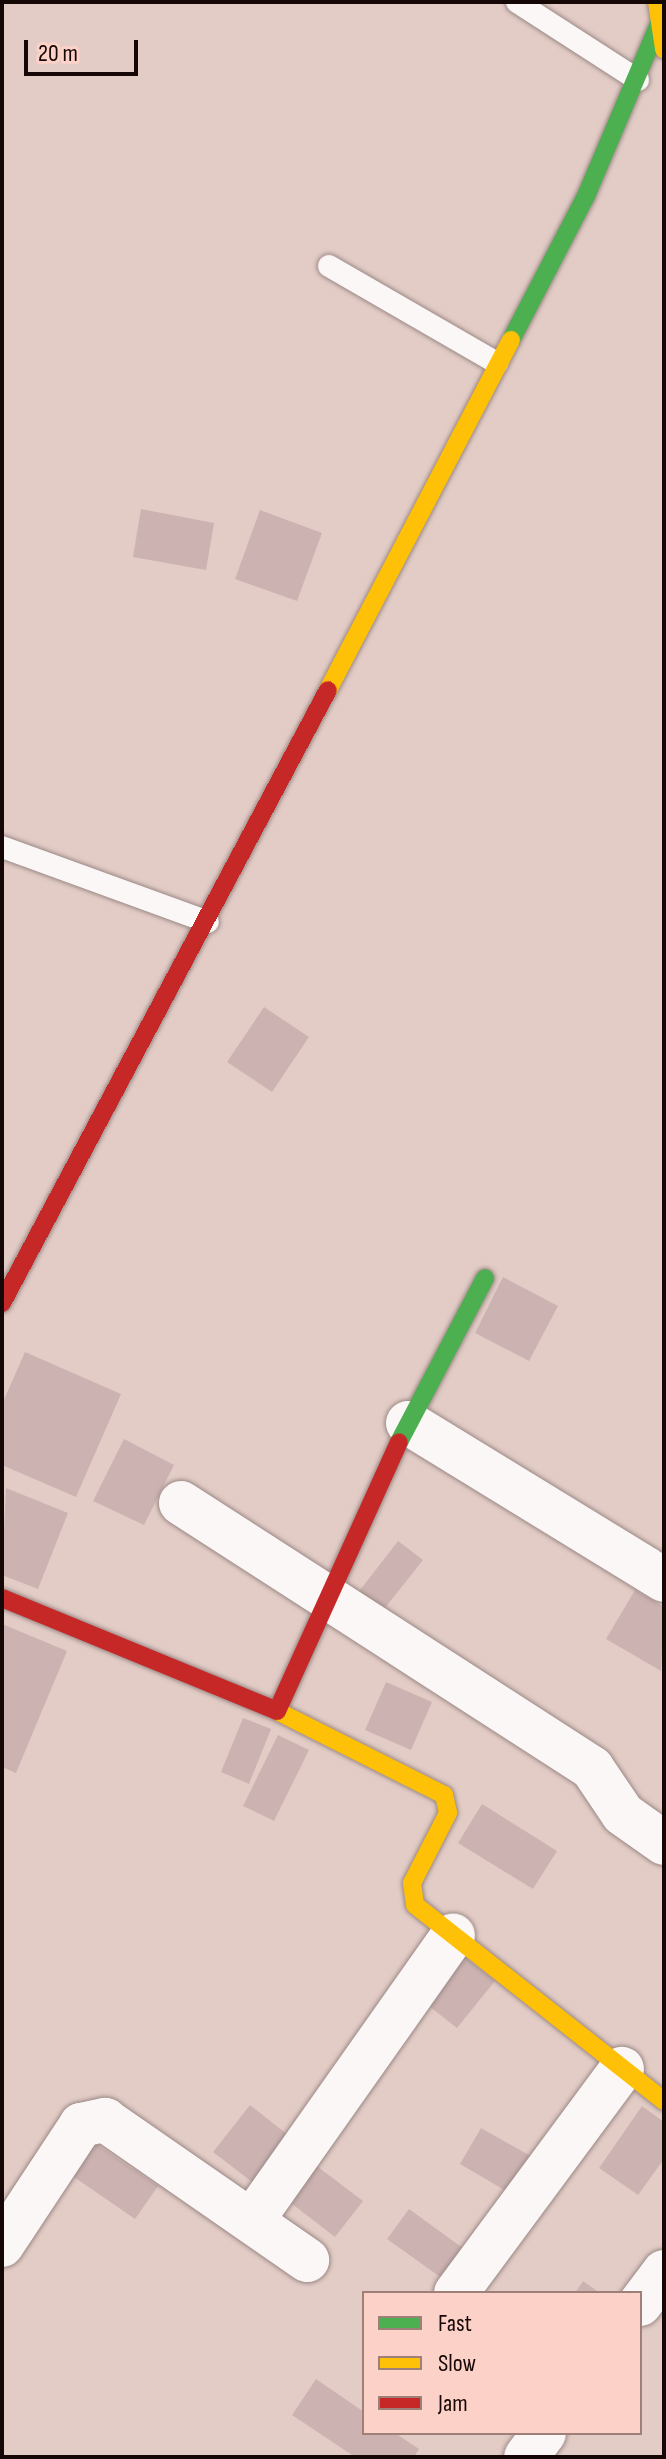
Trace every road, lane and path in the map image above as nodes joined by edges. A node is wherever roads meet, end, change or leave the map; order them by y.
1 (517, 2) edge
2 (657, 2) edge
3 (660, 22) junction
4 (664, 49) edge
5 (638, 80) junction
6 (329, 266) dead end
7 (497, 363) junction
8 (2, 847) edge
9 (208, 922) junction
10 (485, 1278) dead end
11 (2, 1303) edge
12 (408, 1423) junction
13 (181, 1503) dead end
14 (664, 1580) edge
15 (327, 1597) junction
16 (2, 1598) edge
17 (277, 1711) junction
18 (664, 1843) edge
19 (453, 1935) junction
20 (622, 2069) junction
21 (664, 2101) edge
22 (253, 2219) junction
23 (2, 2245) edge
24 (307, 2260) dead end
25 (664, 2272) edge
26 (457, 2291) edge
27 (642, 2301) edge
28 (542, 2435) edge
29 (526, 2457) edge

1 - 5 lane
2 - 3 main road
3 - 4 main road
3 - 5 main road
5 - 7 main road
6 - 7 lane
7 - 9 main road
8 - 9 lane
9 - 11 main road
10 - 12 main road
12 - 14 street
12 - 15 main road
13 - 15 street
15 - 17 main road
15 - 18 street
16 - 17 main road
17 - 19 main road
19 - 20 main road
19 - 22 street
20 - 21 main road
20 - 26 street
22 - 23 street
22 - 24 street
25 - 27 street
28 - 29 street

